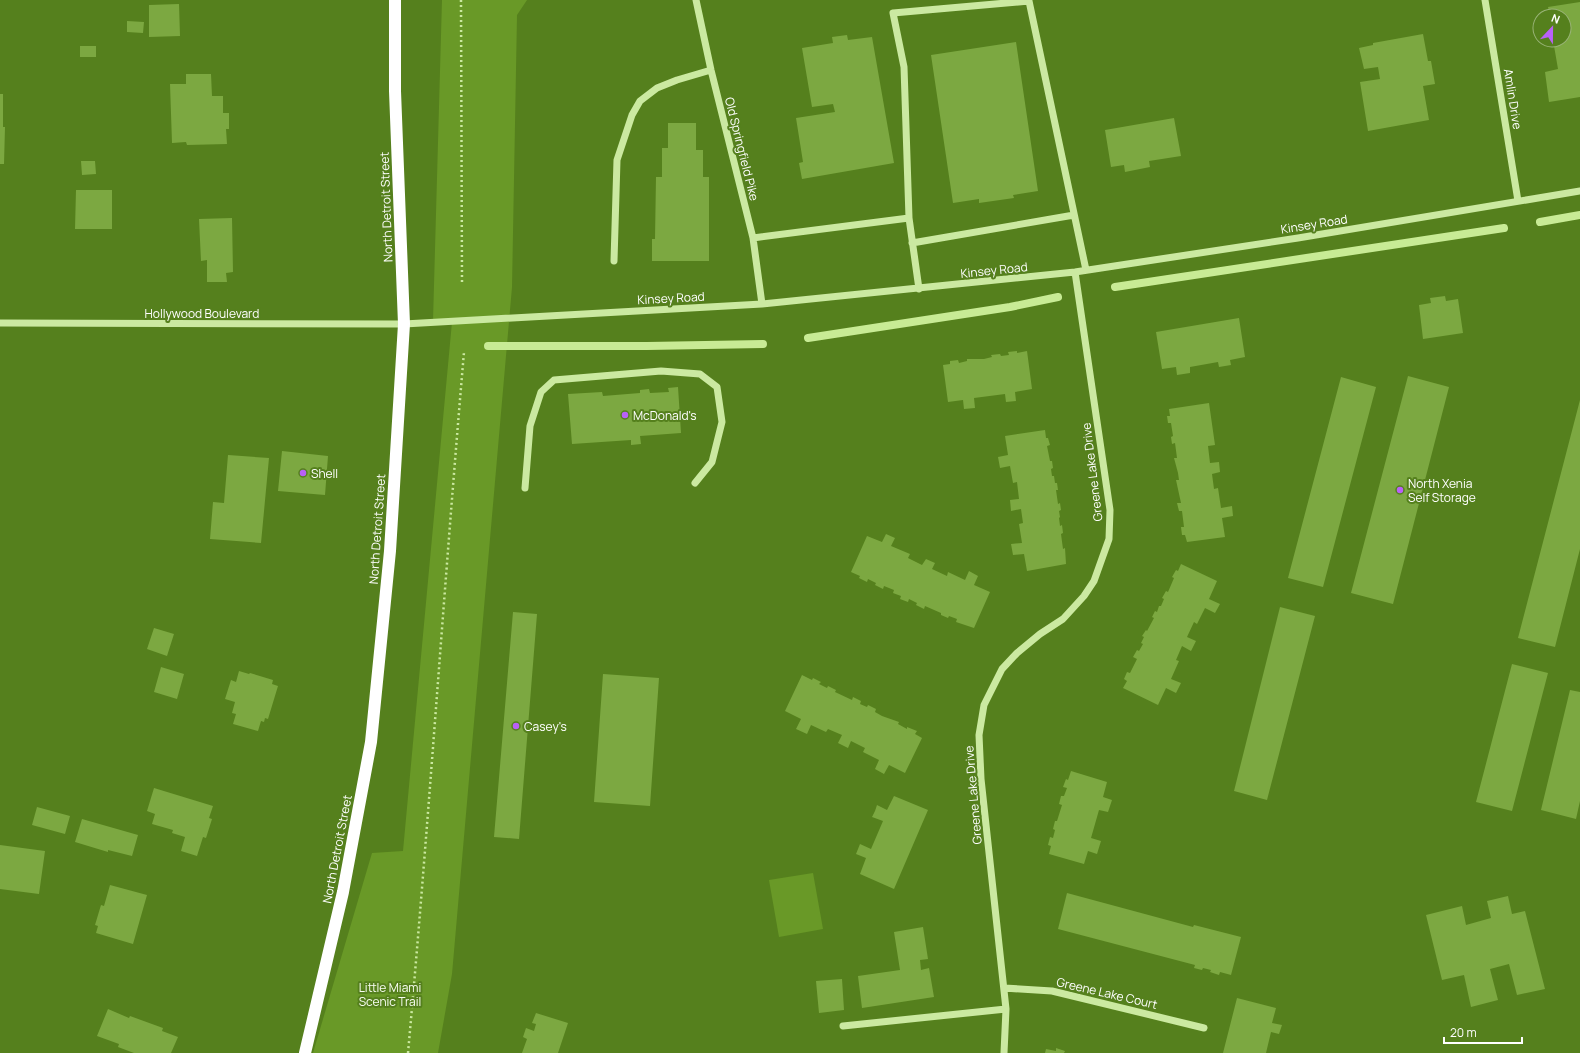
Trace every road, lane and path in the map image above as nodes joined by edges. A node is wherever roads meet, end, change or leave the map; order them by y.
1 (396, 0) edge
2 (462, 0) edge
3 (696, 0) edge
4 (1485, 0) edge
5 (711, 70) junction
6 (1580, 192) edge
7 (1518, 201) junction
8 (1074, 215) junction
9 (909, 218) junction
10 (753, 238) junction
11 (912, 243) junction
12 (614, 262) dead end
13 (1086, 270) junction
14 (1075, 272) junction
15 (462, 283) dead end
16 (919, 289) junction
17 (762, 304) junction
18 (0, 323) edge
19 (404, 324) junction
20 (464, 352) dead end
21 (695, 483) dead end
22 (525, 488) dead end
23 (1004, 988) junction
24 (1006, 1009) junction
25 (843, 1026) dead end
26 (1204, 1028) dead end
27 (305, 1053) edge
28 (408, 1053) edge
29 (1004, 1053) edge

1 - 19 highway, North Detroit Street
2 - 15 path
3 - 5 street, Old Springfield Pike
4 - 7 street, Amlin Drive
5 - 10 street, Old Springfield Pike
5 - 12 street
6 - 7 street, Kinsey Road
7 - 13 street, Kinsey Road
8 - 9 street
8 - 11 street
8 - 13 street
9 - 10 street
9 - 11 street
10 - 17 street, Old Springfield Pike
11 - 16 street
13 - 14 street, Kinsey Road
14 - 16 street, Kinsey Road
14 - 23 street, Greene Lake Drive
16 - 17 street, Kinsey Road
17 - 19 street, Kinsey Road
18 - 19 street, Hollywood Boulevard
19 - 27 highway, North Detroit Street
20 - 28 path
21 - 22 street
23 - 24 street, Greene Lake Drive
23 - 26 street, Greene Lake Court
24 - 25 street
24 - 29 street, Greene Lake Drive

